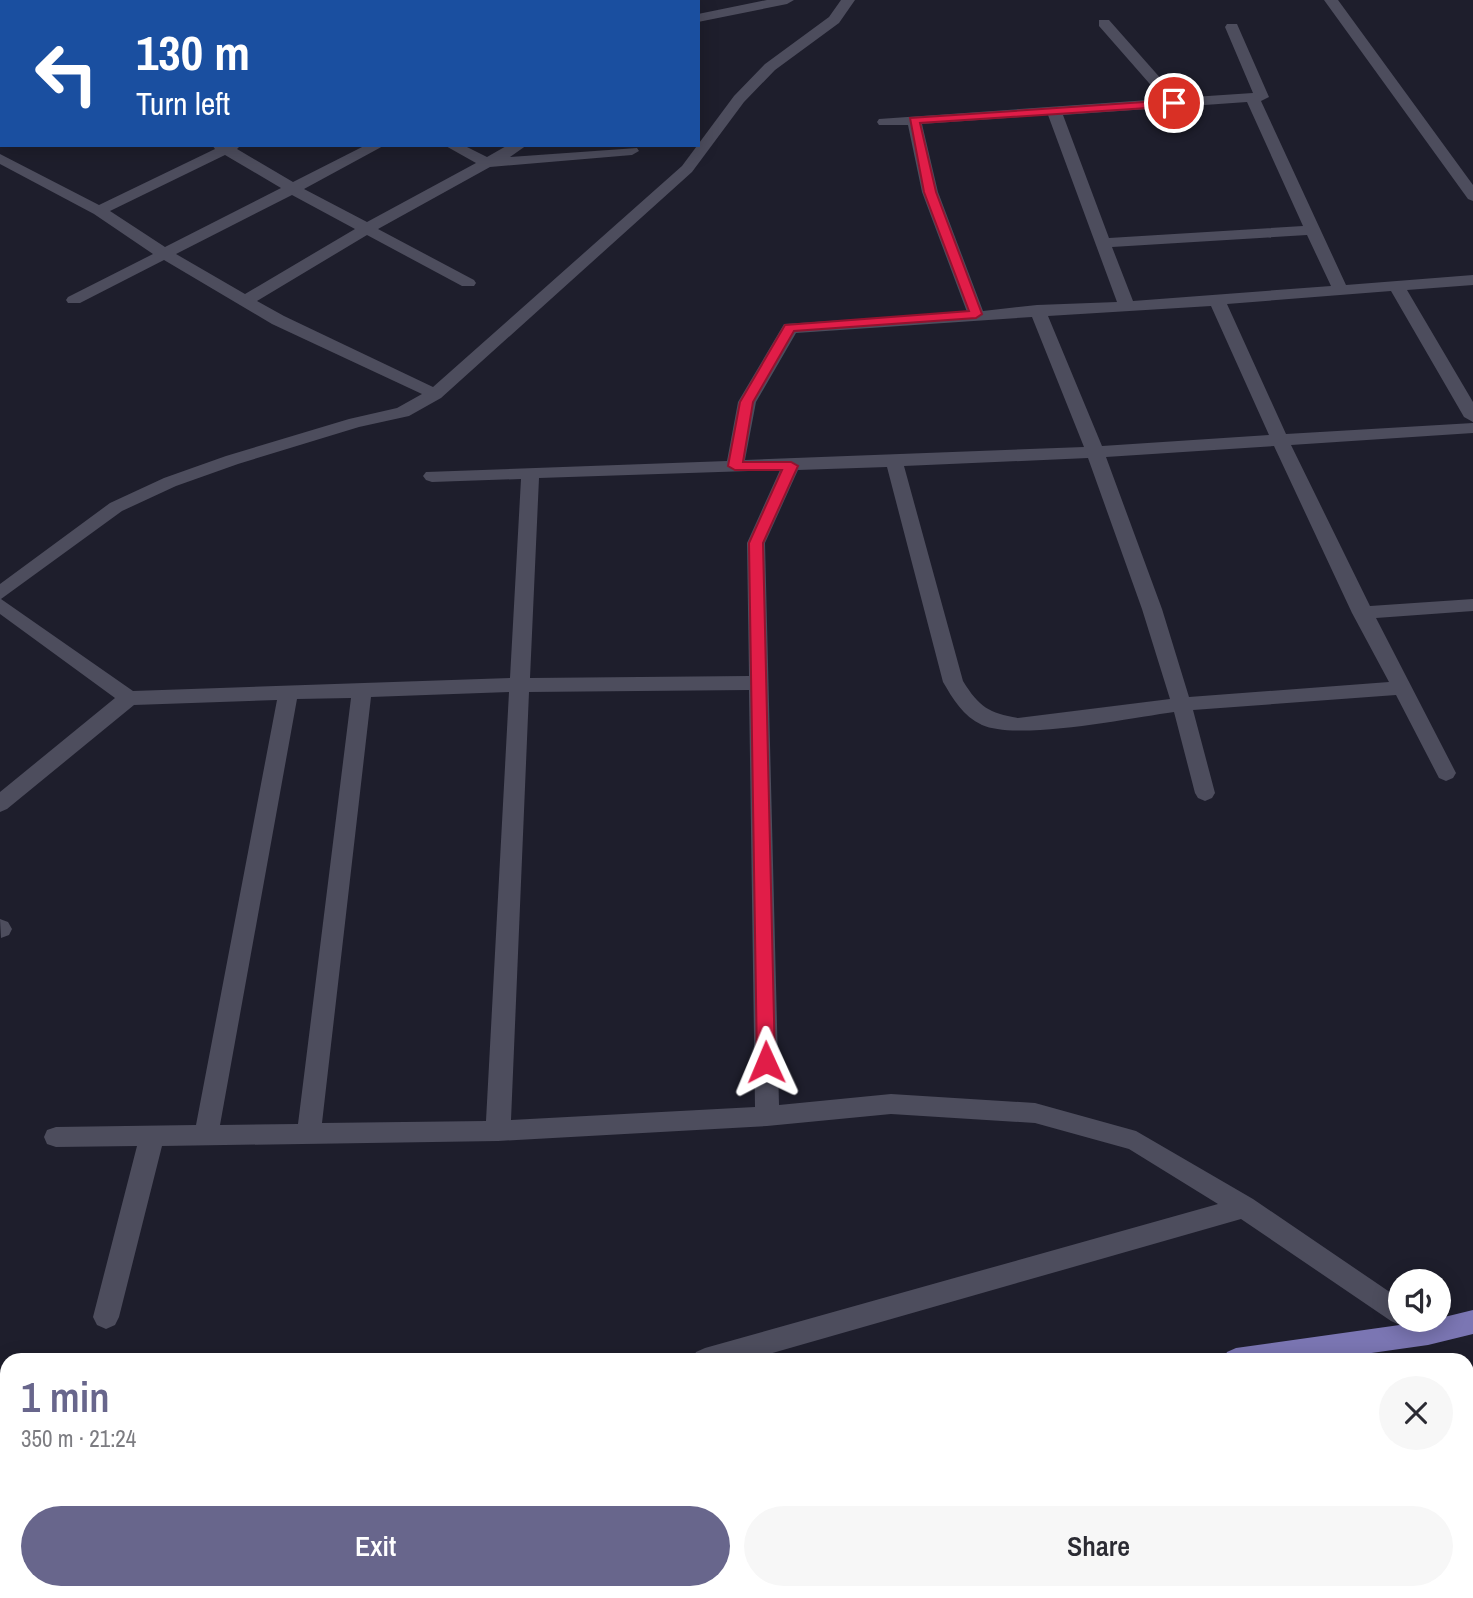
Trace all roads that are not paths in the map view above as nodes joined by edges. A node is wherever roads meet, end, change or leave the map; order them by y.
1 (787, 0) edge
2 (848, 0) edge
3 (1331, 0) edge
4 (700, 18) edge
5 (1104, 23) dead end
6 (1232, 27) dead end
7 (1252, 98) junction
8 (1174, 103) junction
9 (1054, 111) junction
10 (914, 120) junction
11 (884, 122) dead end
12 (226, 147) edge
13 (374, 147) edge
14 (454, 147) edge
15 (516, 147) edge
16 (632, 151) dead end
17 (0, 158) edge
18 (488, 163) junction
19 (293, 189) junction
20 (1473, 196) edge
21 (99, 211) junction
22 (366, 229) junction
23 (1312, 230) junction
24 (1103, 243) junction
25 (164, 254) junction
26 (1473, 280) edge
27 (468, 284) dead end
28 (1396, 286) junction
29 (1340, 290) junction
30 (74, 300) dead end
31 (1217, 300) junction
32 (246, 301) junction
33 (1126, 305) junction
34 (1037, 310) junction
35 (976, 314) junction
36 (435, 394) junction
37 (1473, 417) edge
38 (1473, 428) edge
39 (1279, 440) junction
40 (1097, 451) junction
41 (894, 461) junction
42 (735, 466) junction
43 (791, 466) junction
44 (530, 472) junction
45 (432, 476) dead end
46 (0, 593) edge
47 (0, 605) edge
48 (1473, 606) edge
49 (1362, 613) junction
50 (760, 683) junction
51 (520, 685) junction
52 (1401, 688) junction
53 (362, 690) junction
54 (288, 693) junction
55 (129, 698) junction
56 (1184, 704) junction
57 (1446, 773) dead end
58 (1205, 793) dead end
59 (0, 804) edge
60 (766, 1116) junction
61 (498, 1131) junction
62 (309, 1134) junction
63 (206, 1135) junction
64 (152, 1136) junction
65 (56, 1137) dead end
66 (1244, 1207) junction
67 (1388, 1305) edge
68 (106, 1317) dead end
69 (1473, 1322) edge
70 (1451, 1324) edge
71 (1388, 1332) edge
72 (730, 1353) edge
73 (1274, 1353) edge

1 - 4 street
2 - 36 street
3 - 20 street
5 - 8 street
6 - 7 street
7 - 8 street
7 - 23 street
8 - 9 street
9 - 10 street
9 - 24 street
10 - 11 street
10 - 35 street
12 - 19 street
12 - 21 street
13 - 19 street
14 - 18 street
15 - 18 street
16 - 18 street
17 - 21 street
18 - 22 street
19 - 22 street
19 - 25 street
21 - 25 street
22 - 27 street
22 - 32 street
23 - 24 street
23 - 29 street
24 - 33 street
25 - 30 street
25 - 32 street
26 - 28 street
28 - 29 street
28 - 37 street
29 - 31 street
31 - 33 street
31 - 39 street
32 - 36 street
33 - 34 street
34 - 35 street
34 - 40 street
35 - 42 street
36 - 46 street
38 - 39 street
39 - 40 street
39 - 49 street
40 - 41 street
40 - 56 street
41 - 43 street
41 - 56 street
42 - 43 street
42 - 44 street
43 - 50 street
44 - 45 street
44 - 51 street
47 - 55 street
48 - 49 street
49 - 52 street
50 - 51 street
50 - 60 street
51 - 53 street
51 - 61 street
52 - 56 street
52 - 57 street
53 - 54 street
53 - 62 street
54 - 55 street
54 - 63 street
55 - 59 street
56 - 58 street
60 - 61 street
60 - 66 street
61 - 62 street
62 - 63 street
63 - 64 street
64 - 65 street
64 - 68 street
66 - 67 street
66 - 72 street
69 - 70 main road
71 - 73 main road

